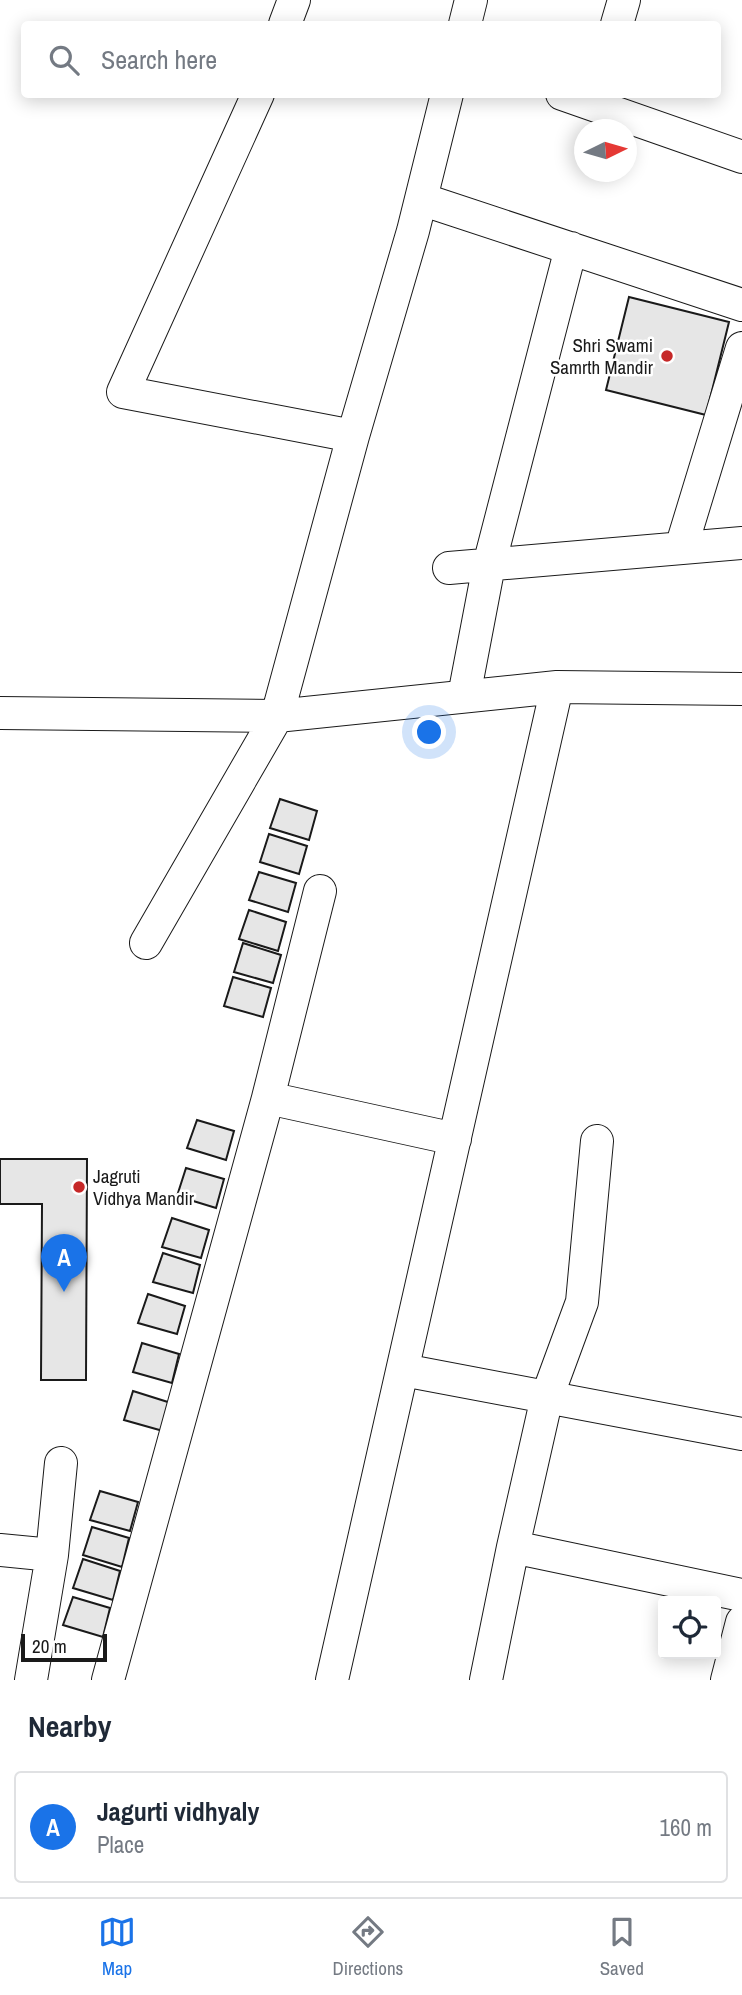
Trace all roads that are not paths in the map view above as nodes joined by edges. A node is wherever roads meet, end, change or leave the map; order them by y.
1 (294, 0) edge
2 (471, 0) edge
3 (624, 0) edge
4 (286, 21) edge
5 (466, 21) edge
6 (618, 21) edge
7 (256, 98) edge
8 (446, 98) edge
9 (595, 100) edge
10 (742, 157) edge
11 (421, 199) junction
12 (571, 248) junction
13 (742, 305) edge
14 (742, 348) edge
15 (353, 436) junction
16 (742, 542) edge
17 (681, 548) junction
18 (489, 565) junction
19 (449, 568) dead end
20 (557, 687) junction
21 (742, 690) edge
22 (464, 696) junction
23 (0, 713) edge
24 (277, 716) junction
25 (320, 891) dead end
26 (146, 943) dead end
27 (268, 1098) junction
28 (455, 1139) junction
29 (597, 1141) dead end
30 (403, 1370) junction
31 (547, 1397) junction
32 (742, 1434) edge
33 (61, 1462) dead end
34 (513, 1547) junction
35 (0, 1550) edge
36 (52, 1555) junction
37 (742, 1595) edge
38 (742, 1622) edge
39 (32, 1680) edge
40 (108, 1680) edge
41 (332, 1680) edge
42 (486, 1680) edge
43 (726, 1680) edge

1 - 4 street
2 - 5 street
3 - 6 street
7 - 15 street
8 - 11 street
9 - 10 street
11 - 12 street
11 - 15 street
12 - 13 street
12 - 18 street
14 - 17 street
15 - 24 street
16 - 17 street
17 - 18 street
18 - 19 street
18 - 22 street
20 - 21 street
20 - 22 street
20 - 28 street
22 - 24 street
23 - 24 street
24 - 26 street
25 - 27 street
27 - 28 street
27 - 40 street
28 - 30 street
29 - 31 street
30 - 31 street
30 - 41 street
31 - 32 street
31 - 34 street
33 - 36 street
34 - 37 street
34 - 42 street
35 - 36 street
36 - 39 street
38 - 43 street

